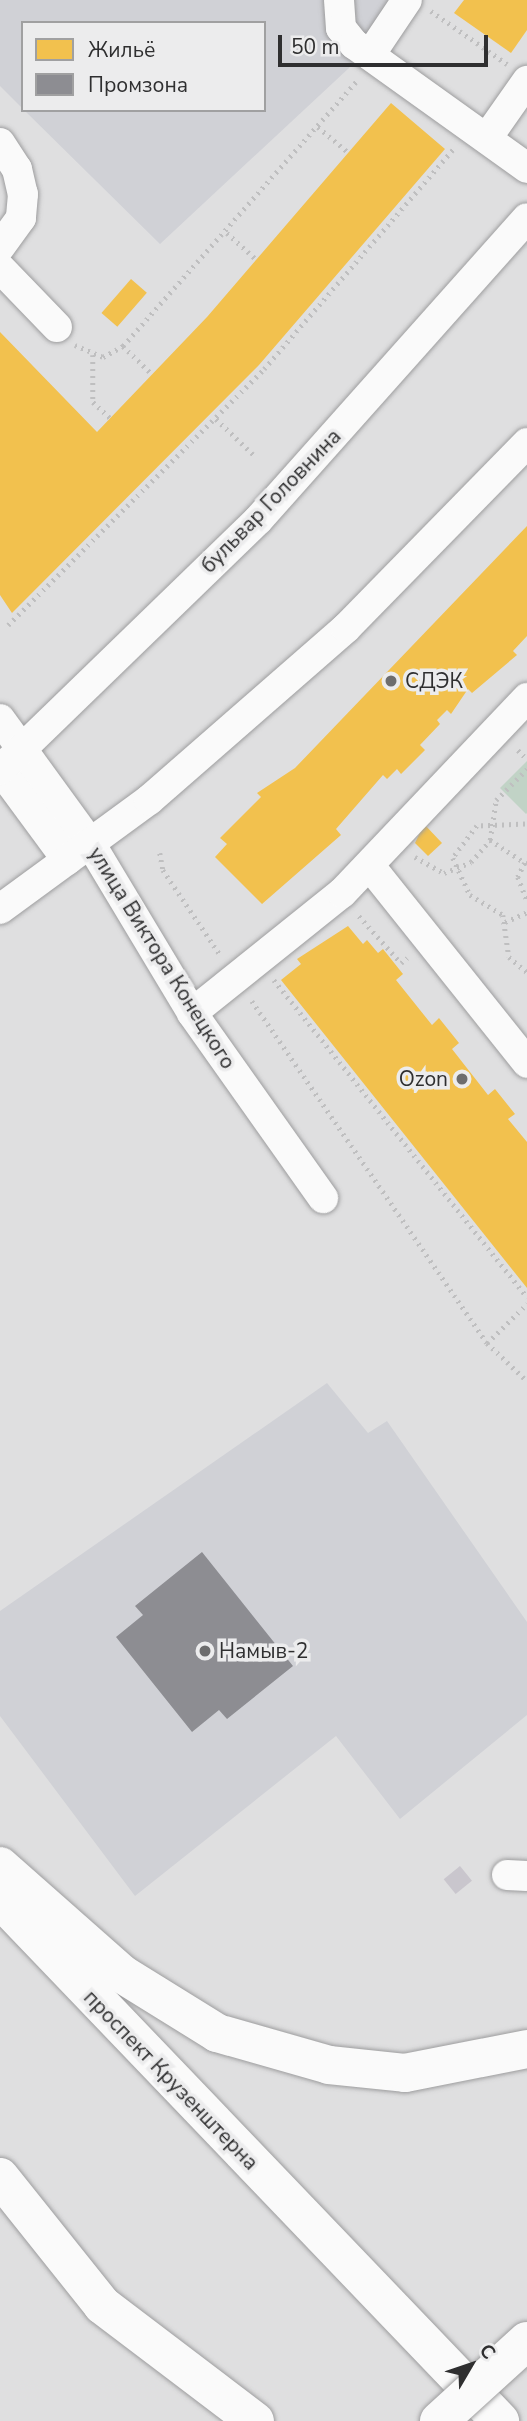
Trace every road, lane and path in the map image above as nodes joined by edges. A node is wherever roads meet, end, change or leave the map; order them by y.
1 (339, 0) edge
2 (417, 4) edge
3 (368, 64) junction
4 (521, 76) edge
5 (318, 127) junction
6 (479, 133) junction
7 (0, 143) edge
8 (349, 153) dead end
9 (527, 168) edge
10 (527, 218) edge
11 (227, 233) junction
12 (0, 247) edge
13 (257, 260) dead end
14 (0, 268) edge
15 (57, 327) joint
16 (123, 346) junction
17 (93, 355) junction
18 (152, 374) dead end
19 (110, 418) dead end
20 (216, 419) junction
21 (527, 443) edge
22 (254, 455) dead end
23 (8, 625) dead end
24 (527, 698) edge
25 (0, 719) edge
26 (6, 765) edge
27 (527, 769) edge
28 (491, 821) junction
29 (526, 825) edge
30 (390, 839) junction
31 (490, 840) junction
32 (79, 852) junction
33 (159, 853) dead end
34 (526, 863) edge
35 (370, 866) junction
36 (454, 870) junction
37 (527, 900) edge
38 (0, 909) edge
39 (527, 912) edge
40 (344, 914) dead end
41 (505, 922) junction
42 (405, 959) dead end
43 (527, 972) edge
44 (270, 974) dead end
45 (237, 979) junction
46 (192, 1013) junction
47 (527, 1063) edge
48 (323, 1199) dead end
49 (527, 1297) edge
50 (527, 1304) edge
51 (487, 1342) junction
52 (527, 1381) edge
53 (0, 1866) edge
54 (0, 1899) edge
55 (527, 2049) edge
56 (0, 2177) edge
57 (527, 2342) edge
58 (255, 2421) edge
59 (439, 2421) edge
60 (500, 2421) edge

1 - 3 street
2 - 3 street
2 - 4 path
3 - 5 path
3 - 6 street
4 - 6 street
5 - 8 path
5 - 11 path
6 - 9 street
6 - 20 path
7 - 12 street
10 - 26 street, бульвар Головнина
11 - 13 path
11 - 16 path
14 - 15 street
15 - 17 path
16 - 17 path
16 - 18 path
17 - 19 path
20 - 22 path
20 - 23 path
21 - 32 street
24 - 30 street
25 - 26 street, улица Виктора Конецкого
26 - 32 street, улица Виктора Конецкого
27 - 28 path
28 - 29 path
28 - 31 path
28 - 36 path
30 - 35 street
30 - 36 path
31 - 34 path
31 - 36 path
32 - 38 street
32 - 46 street, улица Виктора Конецкого
33 - 45 path
34 - 37 path
35 - 45 street
35 - 47 street
36 - 41 path
39 - 41 path
40 - 42 path
41 - 43 path
44 - 49 path
45 - 46 street
45 - 51 path
46 - 48 street, улица Виктора Конецкого
50 - 51 path
51 - 52 path
53 - 55 main road
54 - 60 main road, проспект Крузенштерна
56 - 58 main road
57 - 59 main road, bridge

